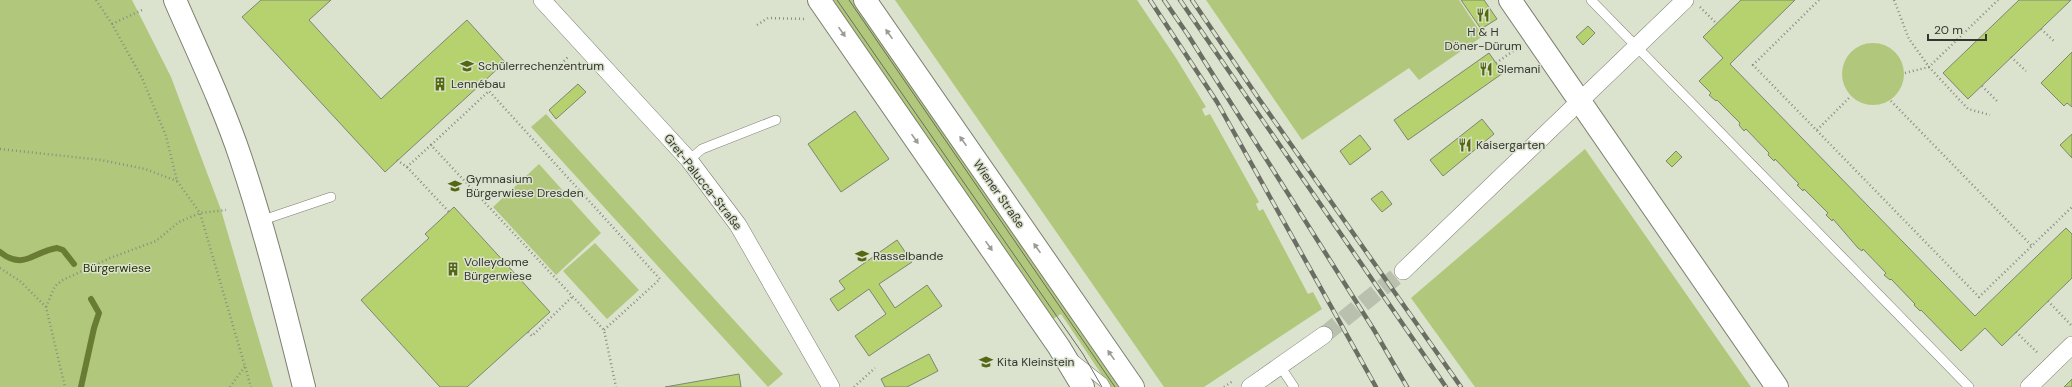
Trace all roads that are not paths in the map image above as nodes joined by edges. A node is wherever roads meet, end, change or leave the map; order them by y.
1 (175, 0) edge
2 (542, 0) edge
3 (865, 0) edge
4 (1510, 0) edge
5 (1591, 0) edge
6 (1692, 2) edge
7 (815, 9) edge
8 (1638, 46) junction
9 (1580, 101) junction
10 (776, 120) dead end
11 (689, 160) junction
12 (331, 197) dead end
13 (260, 221) junction
14 (1403, 270) tunnel mouth
15 (1324, 335) tunnel mouth
16 (2072, 345) edge
17 (1059, 347) junction
18 (1280, 366) junction
19 (304, 387) edge
20 (832, 387) edge
21 (1083, 387) edge
22 (1106, 387) edge
23 (1133, 387) edge
24 (1250, 387) edge
25 (1294, 387) edge
26 (1778, 387) edge
27 (1969, 387) edge
28 (2029, 387) edge

1 - 13 main road
2 - 11 street, Gret-Palucca-Straße
23 -> 3 main road, Wiener Straße
4 - 9 main road
5 - 8 lane
6 - 8 street
7 -> 17 main road
8 - 9 street
8 - 27 lane
9 - 14 street
9 - 26 main road
10 - 11 lane
11 - 20 street, Gret-Palucca-Straße
12 - 13 lane
13 - 19 main road
15 - 18 street
16 - 28 street
17 - 21 main road
17 - 22 lane
18 - 24 street
18 - 25 lane

